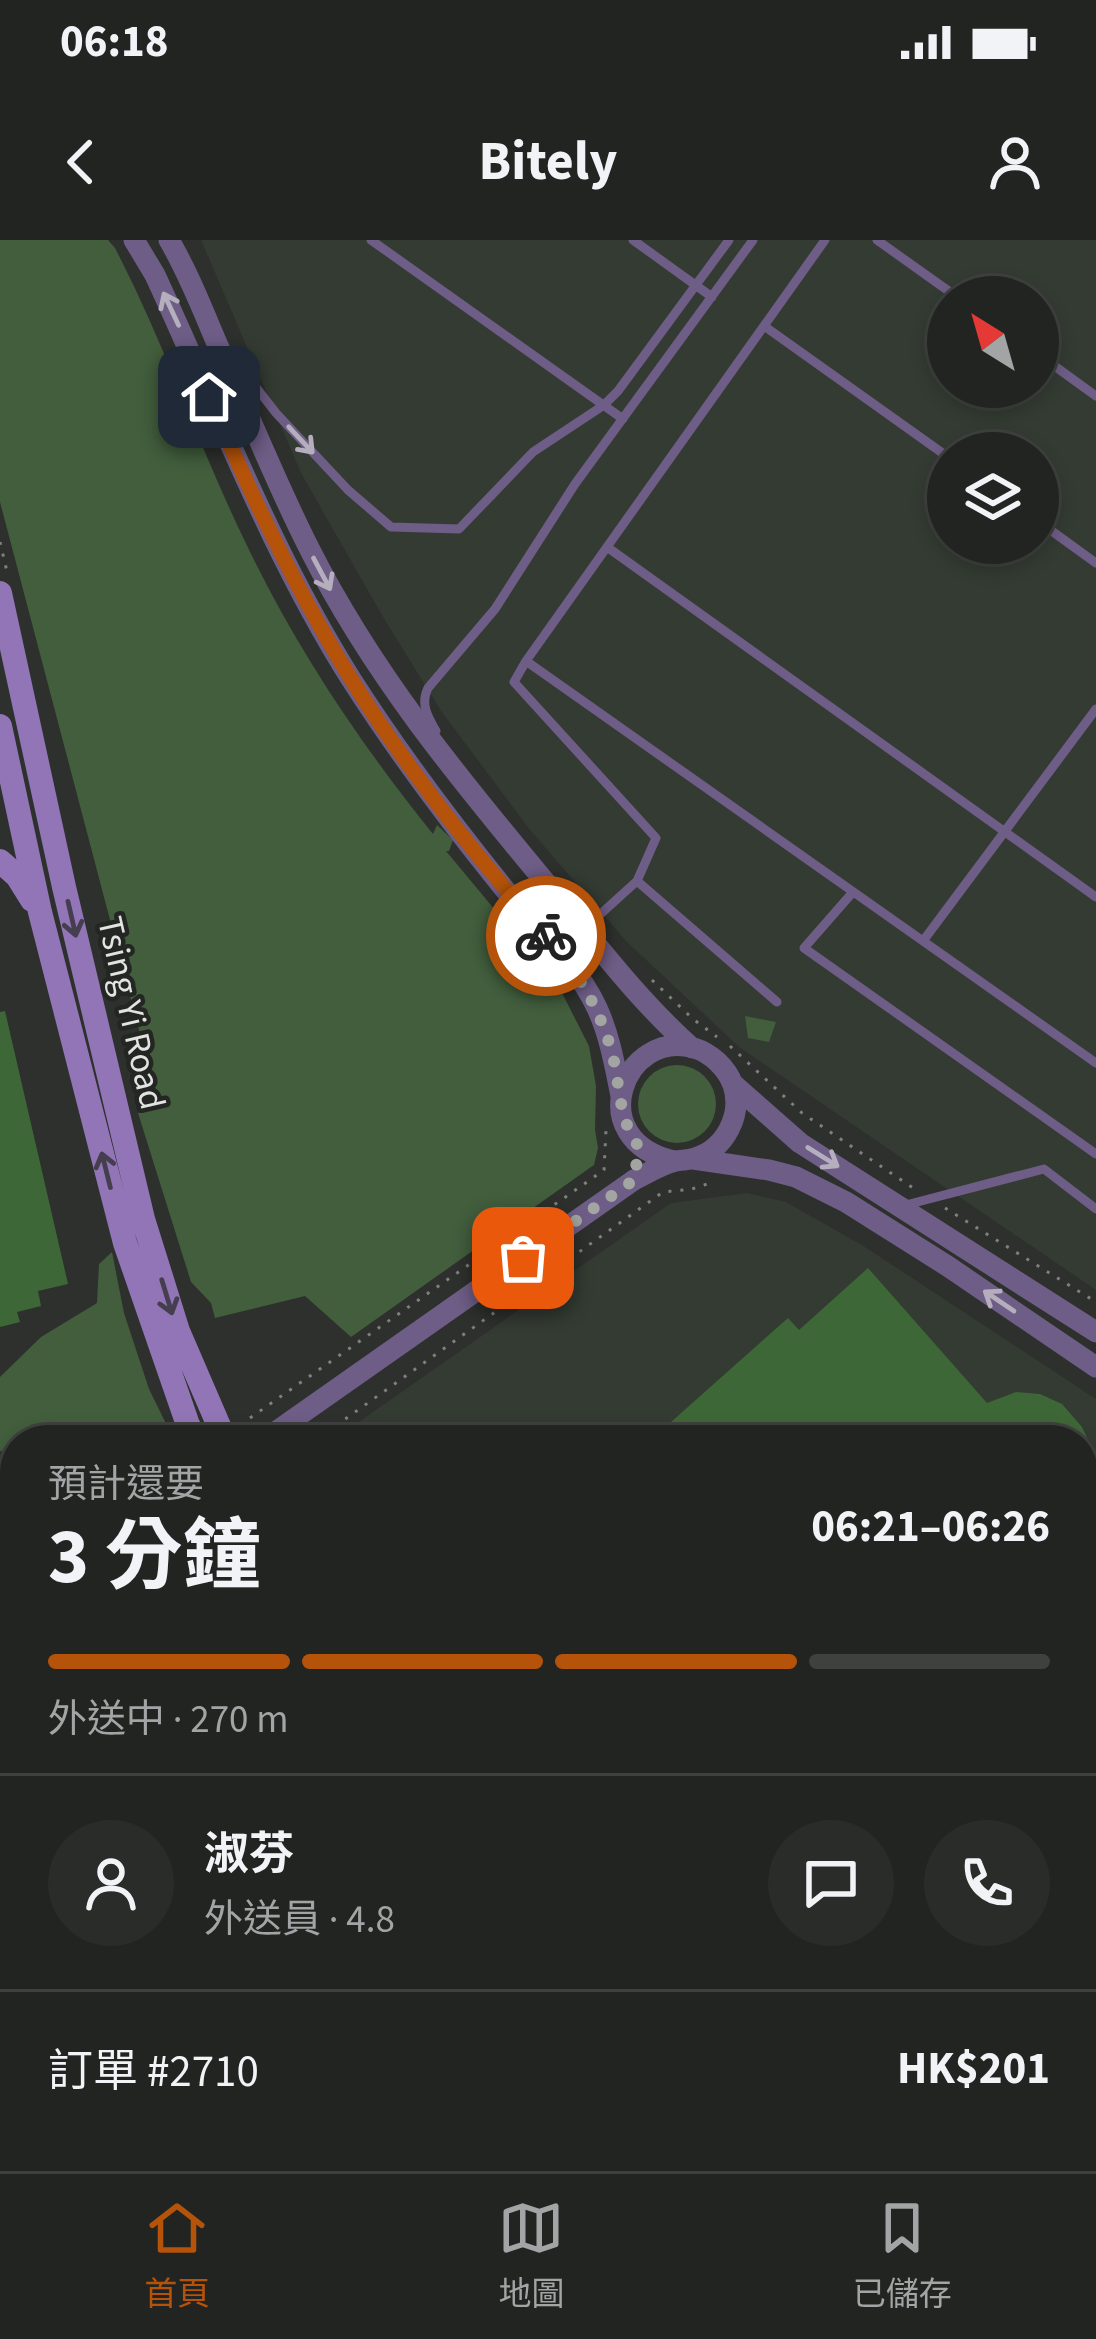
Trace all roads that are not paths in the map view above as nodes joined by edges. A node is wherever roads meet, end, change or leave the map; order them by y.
1 (134, 240) edge
2 (169, 240) edge
3 (371, 240) edge
4 (633, 240) edge
5 (728, 240) edge
6 (753, 240) edge
7 (825, 240) edge
8 (877, 240) edge
9 (928, 276) edge
10 (696, 285) junction
11 (712, 297) junction
12 (205, 314) junction
13 (764, 326) junction
14 (1059, 370) edge
15 (1096, 396) edge
16 (604, 406) junction
17 (623, 419) junction
18 (927, 442) edge
19 (1059, 536) edge
20 (607, 547) junction
21 (1096, 563) edge
22 (0, 593) edge
23 (526, 661) junction
24 (1096, 709) edge
25 (0, 725) edge
26 (1091, 726) edge
27 (446, 758) junction
28 (1004, 832) junction
29 (0, 861) edge
30 (638, 881) junction
31 (853, 892) junction
32 (1096, 897) edge
33 (40, 912) junction
34 (584, 929) junction
35 (923, 941) junction
36 (777, 1002) dead end
37 (692, 1048) junction
38 (1096, 1063) edge
39 (732, 1084) junction
40 (621, 1096) junction
41 (639, 1147) junction
42 (1096, 1154) edge
43 (684, 1160) junction
44 (634, 1180) junction
45 (902, 1206) junction
46 (1096, 1209) edge
47 (1096, 1331) edge
48 (1096, 1367) edge
49 (188, 1425) edge
50 (219, 1425) edge
51 (285, 1425) edge

40 -> 1 street
2 - 12 street
3 - 16 lane
4 - 10 lane
5 - 10 lane
6 - 11 lane
7 - 13 lane
8 - 9 lane
10 - 11 lane
10 - 16 lane
11 - 17 lane
12 -> 16 lane
12 -> 27 street
13 - 18 lane
13 - 20 lane
14 - 15 lane
16 - 17 lane
17 - 27 lane
19 - 21 lane
20 - 23 lane
20 - 28 lane
22 -> 50 main road, Tsing Yi Road
23 - 30 lane
23 - 31 lane
24 - 26 lane
25 - 33 main road, Tsing Yi Road
26 - 28 lane
27 - 34 street
28 - 32 lane
28 - 35 lane
29 - 33 main road
30 - 34 lane
30 - 36 lane
31 - 35 lane
31 - 42 lane
49 -> 33 main road, Tsing Yi Road
34 - 37 street
35 - 38 lane
37 - 39 street
37 - 40 street
39 - 43 street
39 -> 45 street
40 - 41 street
41 - 43 street
41 - 44 street
43 - 44 street
48 -> 43 street
44 - 51 street
45 - 46 lane
45 - 47 street

